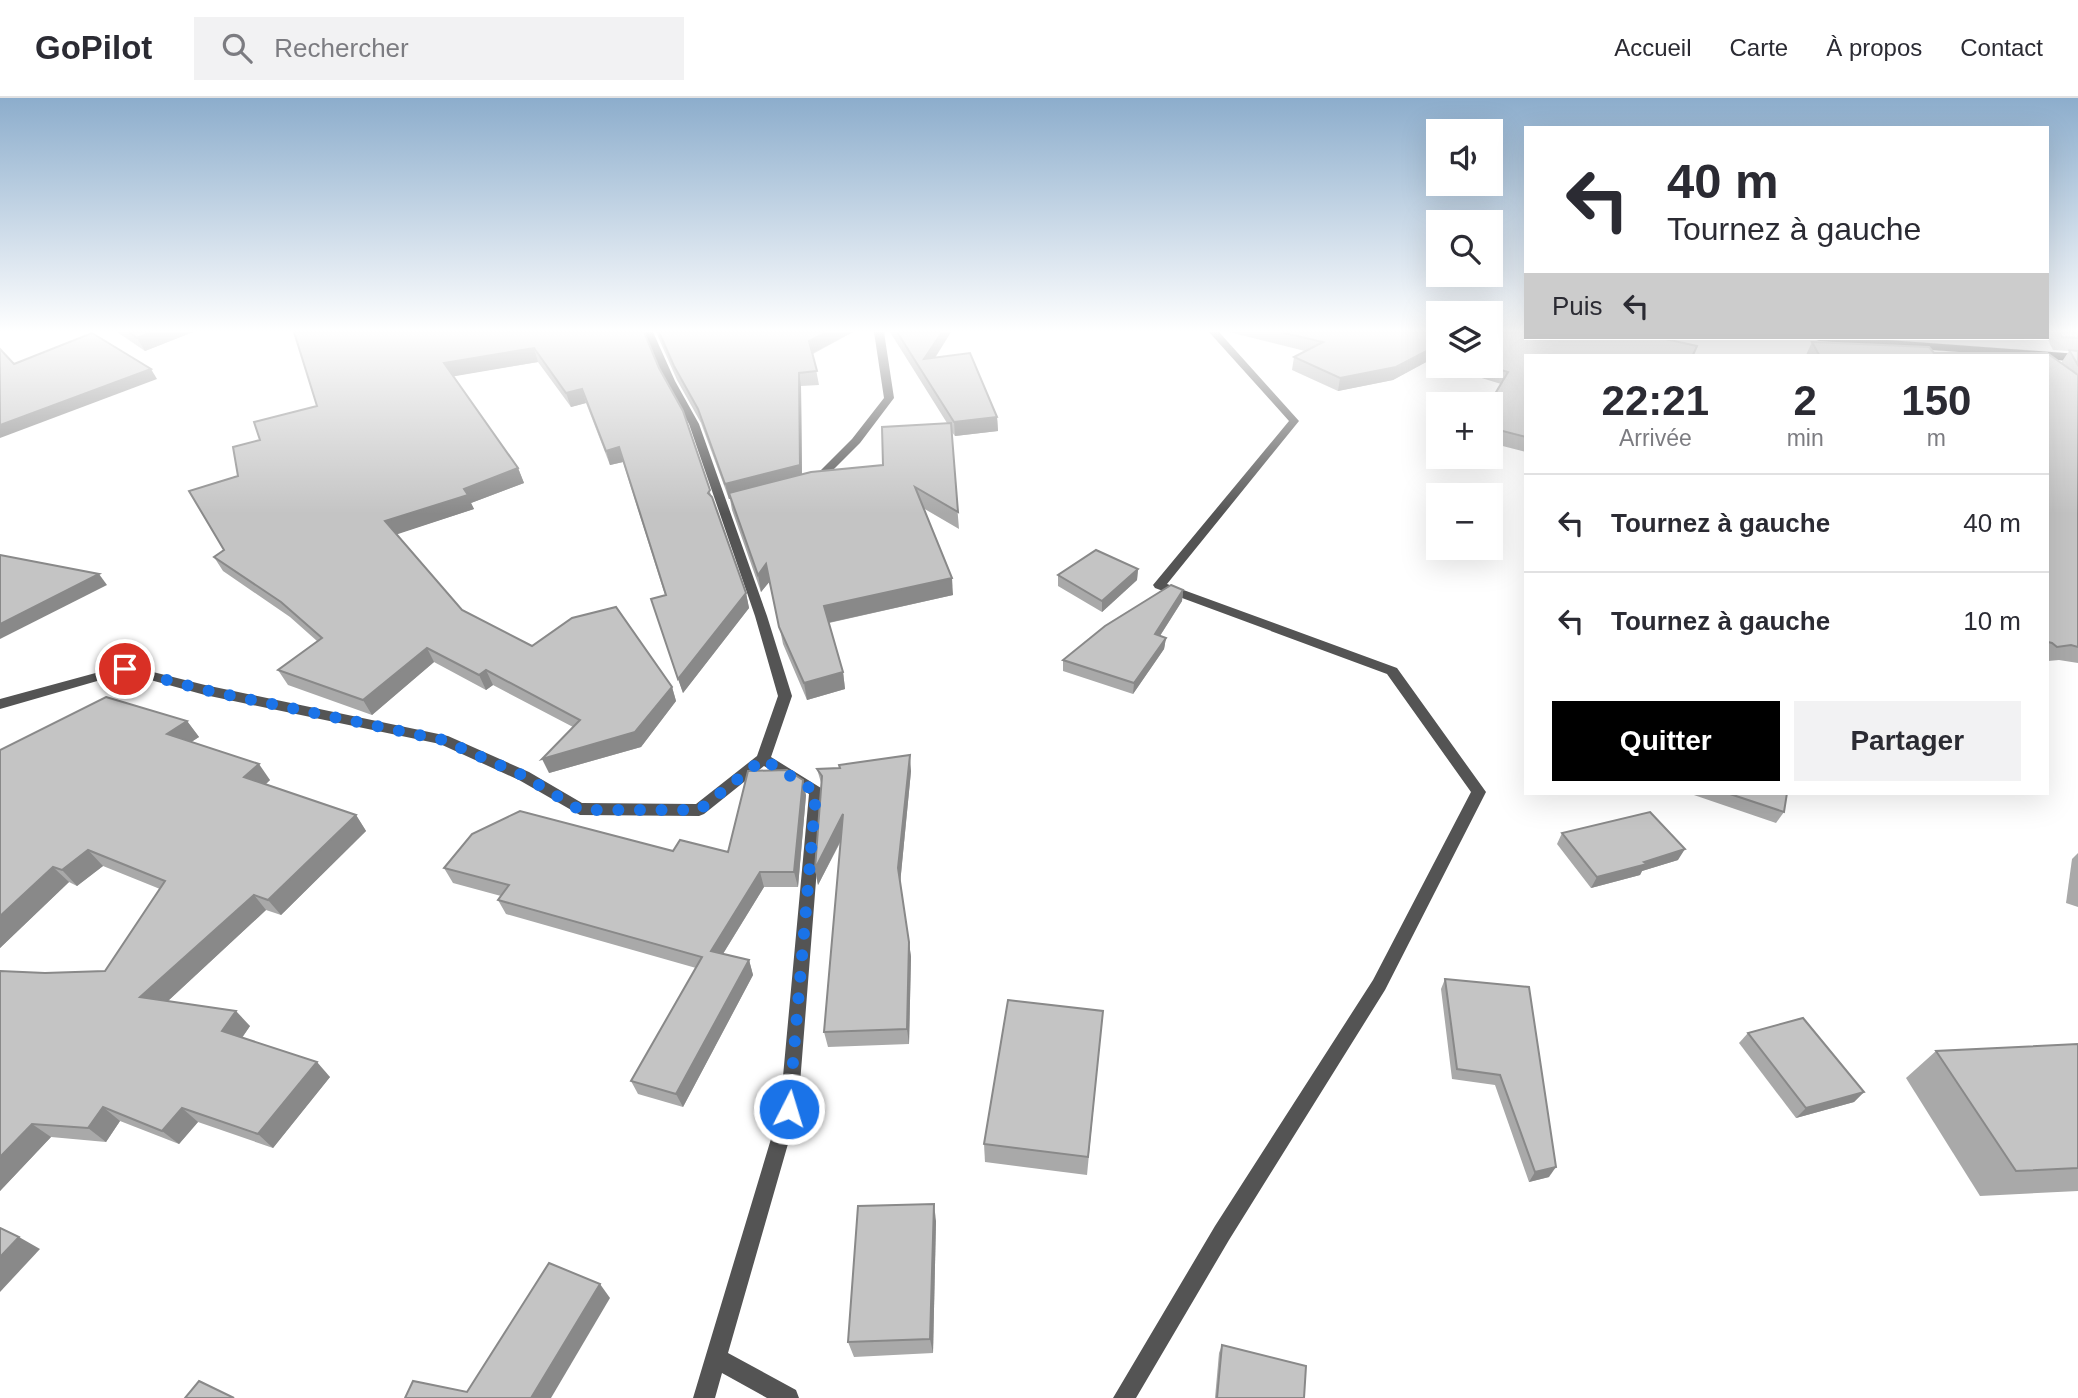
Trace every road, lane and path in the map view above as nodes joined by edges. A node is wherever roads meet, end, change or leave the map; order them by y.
1 (677, 393) edge
2 (888, 393) edge
3 (1269, 393) edge
4 (804, 485) edge
5 (0, 704) edge
6 (763, 759) junction
7 (716, 1358) junction
8 (704, 1398) edge
9 (788, 1398) edge
10 (1124, 1398) edge

1 - 6 street
2 - 4 street
3 - 10 street
5 - 6 street
6 - 7 street
7 - 8 street
7 - 9 street

